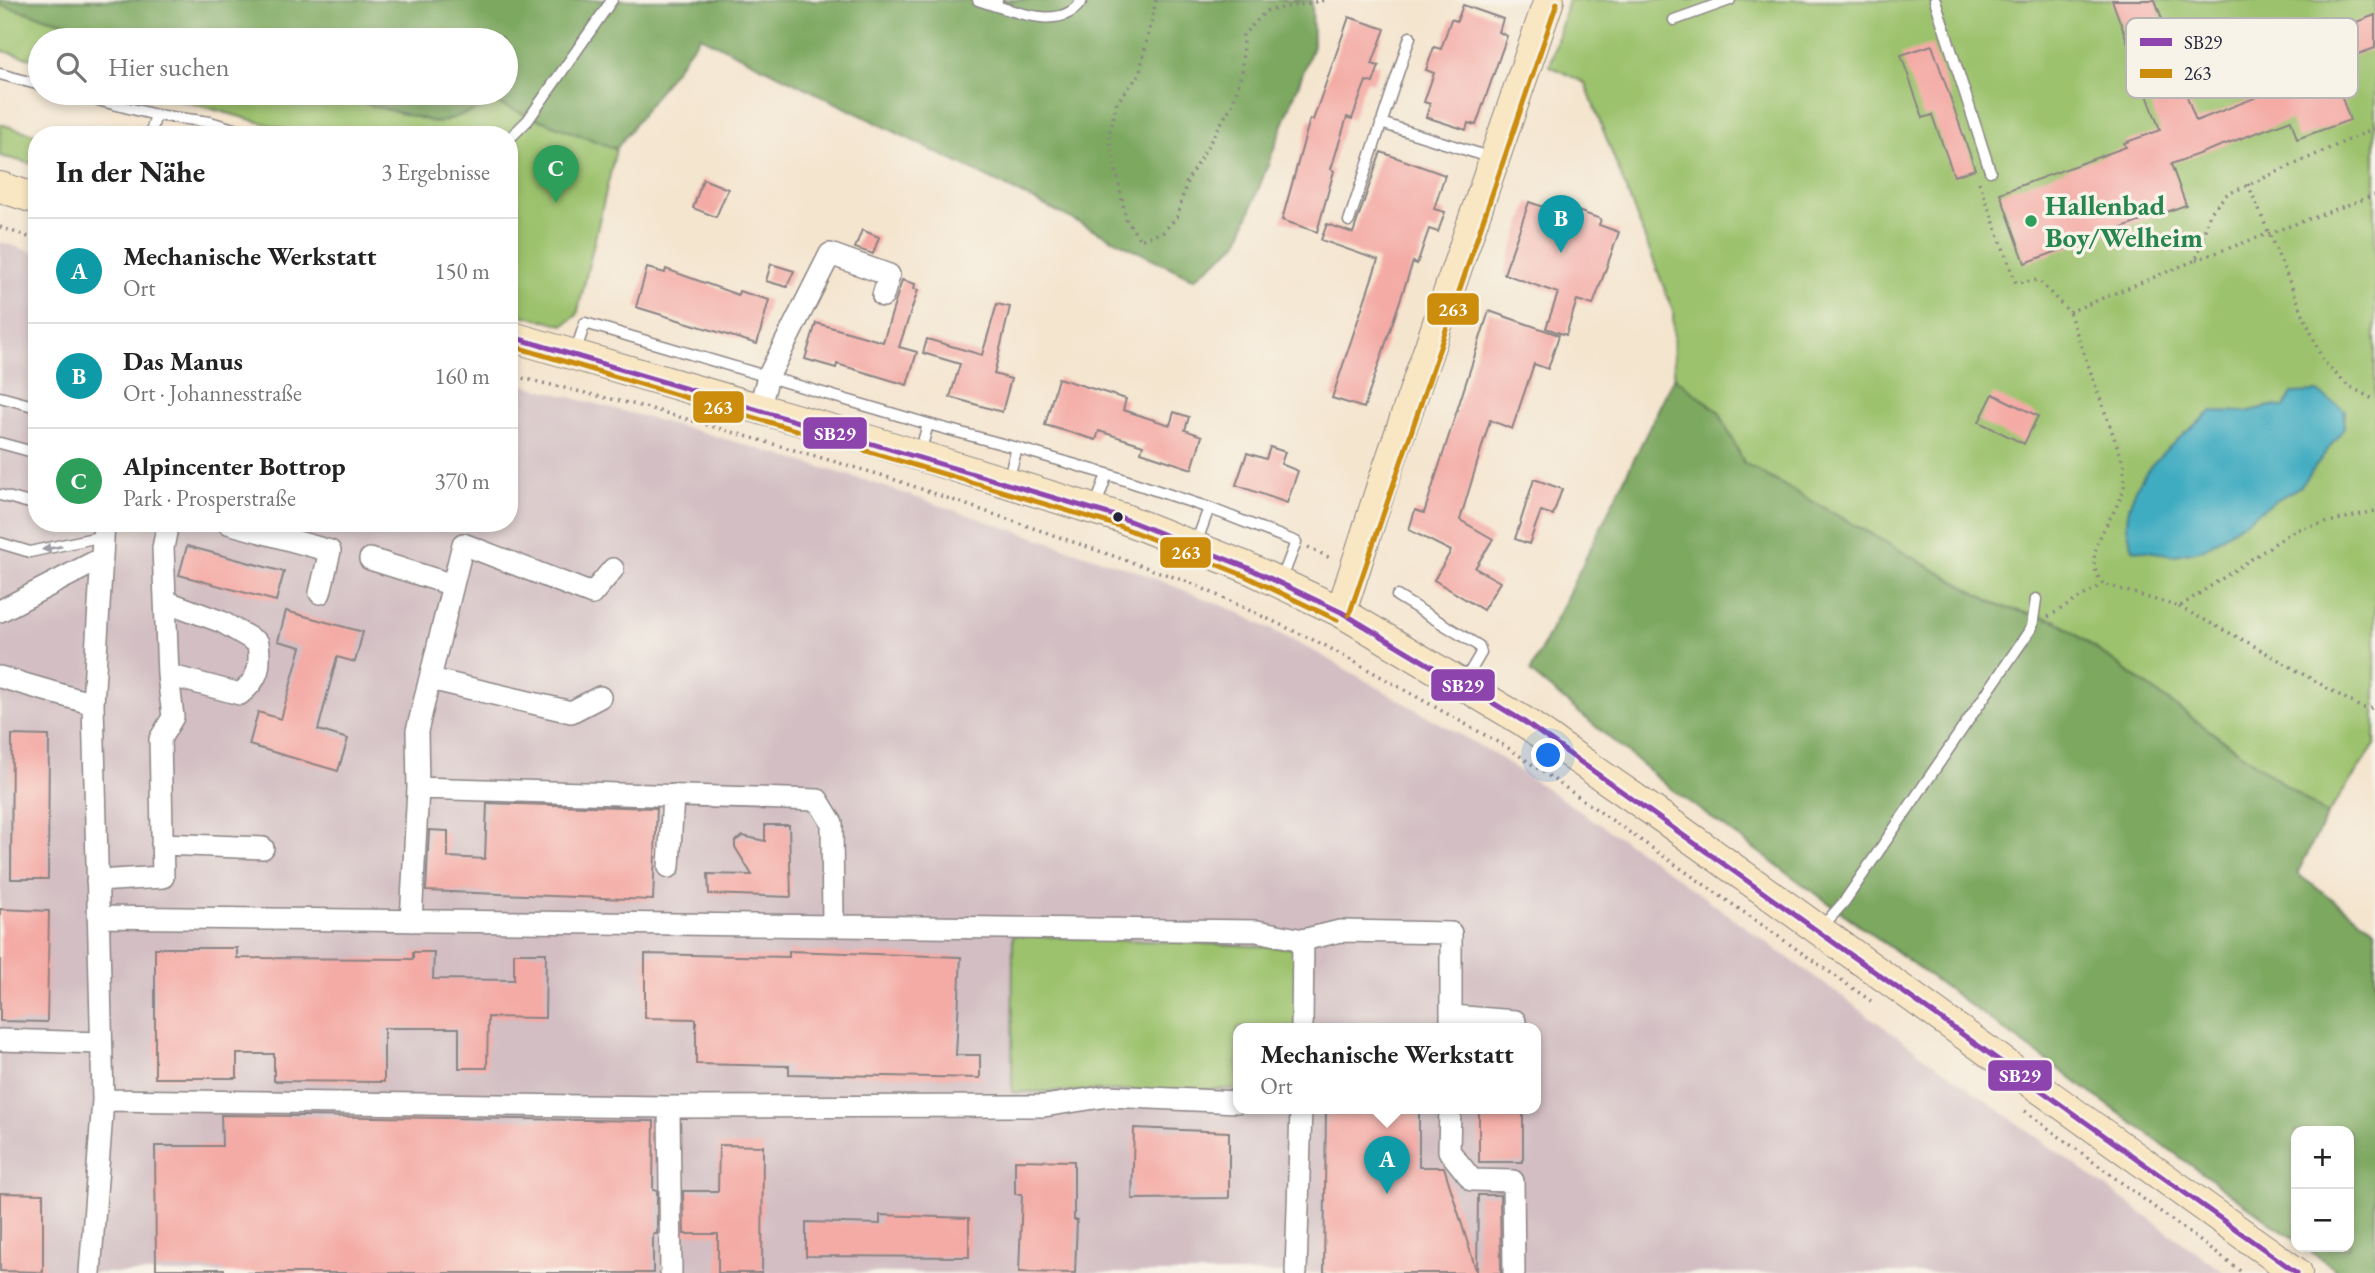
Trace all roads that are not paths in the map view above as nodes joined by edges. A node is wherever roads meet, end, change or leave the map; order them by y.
1 (612, 0) edge
2 (978, 0) edge
3 (1082, 0) edge
4 (1549, 0) edge
5 (1730, 0) edge
6 (1935, 0) edge
7 (997, 3) edge
8 (1674, 20) dead end
9 (1410, 37) dead end
10 (0, 74) edge
11 (28, 82) edge
12 (117, 105) edge
13 (156, 115) junction
14 (1381, 124) junction
15 (153, 126) edge
16 (224, 126) edge
17 (518, 130) edge
18 (1494, 159) junction
19 (1990, 171) road end
20 (0, 187) edge
21 (28, 196) edge
22 (1349, 222) dead end
23 (883, 296) dead end
24 (518, 339) edge
25 (575, 355) junction
26 (768, 377) junction
27 (0, 397) edge
28 (28, 405) edge
29 (759, 409) junction
30 (928, 424) junction
31 (0, 443) edge
32 (1017, 448) junction
33 (28, 451) edge
34 (919, 456) junction
35 (1107, 474) junction
36 (1007, 483) junction
37 (0, 495) edge
38 (28, 503) edge
39 (1209, 508) junction
40 (1095, 510) junction
41 (94, 532) edge
42 (104, 532) edge
43 (166, 532) edge
44 (261, 532) edge
45 (463, 534) edge
46 (0, 543) edge
47 (1195, 547) junction
48 (102, 558) junction
49 (370, 558) dead end
50 (613, 569) dead end
51 (1279, 583) junction
52 (453, 585) junction
53 (320, 593) dead end
54 (1397, 596) dead end
55 (2036, 599) dead end
56 (165, 601) junction
57 (0, 611) edge
58 (1341, 612) junction
59 (167, 675) junction
60 (0, 677) edge
61 (430, 679) junction
62 (1462, 685) junction
63 (600, 697) dead end
64 (93, 704) junction
65 (418, 788) junction
66 (673, 795) junction
67 (162, 844) junction
68 (263, 848) dead end
69 (669, 867) dead end
70 (97, 881) junction
71 (98, 918) junction
72 (411, 921) junction
73 (833, 926) junction
74 (1820, 930) junction
75 (1303, 940) junction
76 (1515, 1021) dead end
77 (1452, 1022) edge
78 (1302, 1023) edge
79 (0, 1040) edge
80 (101, 1043) junction
81 (103, 1100) junction
82 (1233, 1102) edge
83 (669, 1107) junction
84 (1301, 1114) edge
85 (1450, 1114) edge
86 (90, 1273) edge
87 (671, 1273) edge
88 (1296, 1273) edge
89 (1514, 1273) edge
90 (2297, 1273) edge

1 - 17 lane
2 - 7 lane
3 - 7 lane
4 - 18 main road
5 - 8 lane
6 - 19 lane
9 - 14 lane
10 - 11 lane
12 - 13 lane
13 - 15 lane
13 - 16 lane
14 - 18 lane
14 - 22 lane
18 - 58 main road
20 - 21 main road
23 - 26 street
24 - 25 main road
25 - 26 lane
25 - 29 main road
26 - 29 street
26 - 30 lane
27 - 28 lane
29 - 34 main road
30 - 32 lane
30 - 34 lane
31 - 33 lane
32 - 35 lane
32 - 36 lane
34 - 36 main road
35 - 39 lane
35 - 40 lane
36 - 40 main road
37 - 38 lane
39 - 47 lane
39 - 51 lane
40 - 47 main road
41 -> 46 lane
42 - 48 street
43 - 56 street
44 - 53 street
45 - 50 street
45 - 52 street
47 - 51 main road
48 - 57 street
48 - 64 street
49 - 52 street
51 - 58 main road
52 - 61 street
54 - 62 lane
55 - 74 lane
56 - 59 street
56 - 59 street
58 - 62 main road
59 - 67 street
60 - 64 street
61 - 63 street
61 - 65 street
62 - 74 main road
64 - 70 street
65 - 66 street
65 - 72 street
66 - 69 street
66 - 73 street
67 - 68 street
67 - 70 street
70 - 71 street
71 - 72 street
71 - 80 street
72 - 73 street
73 - 75 street
74 - 90 main road
75 - 77 street
75 - 78 street
76 - 77 street
79 - 80 street
80 - 81 street
81 - 83 street
81 - 86 street
82 - 83 street
83 - 87 street
84 - 88 street
85 - 89 street

